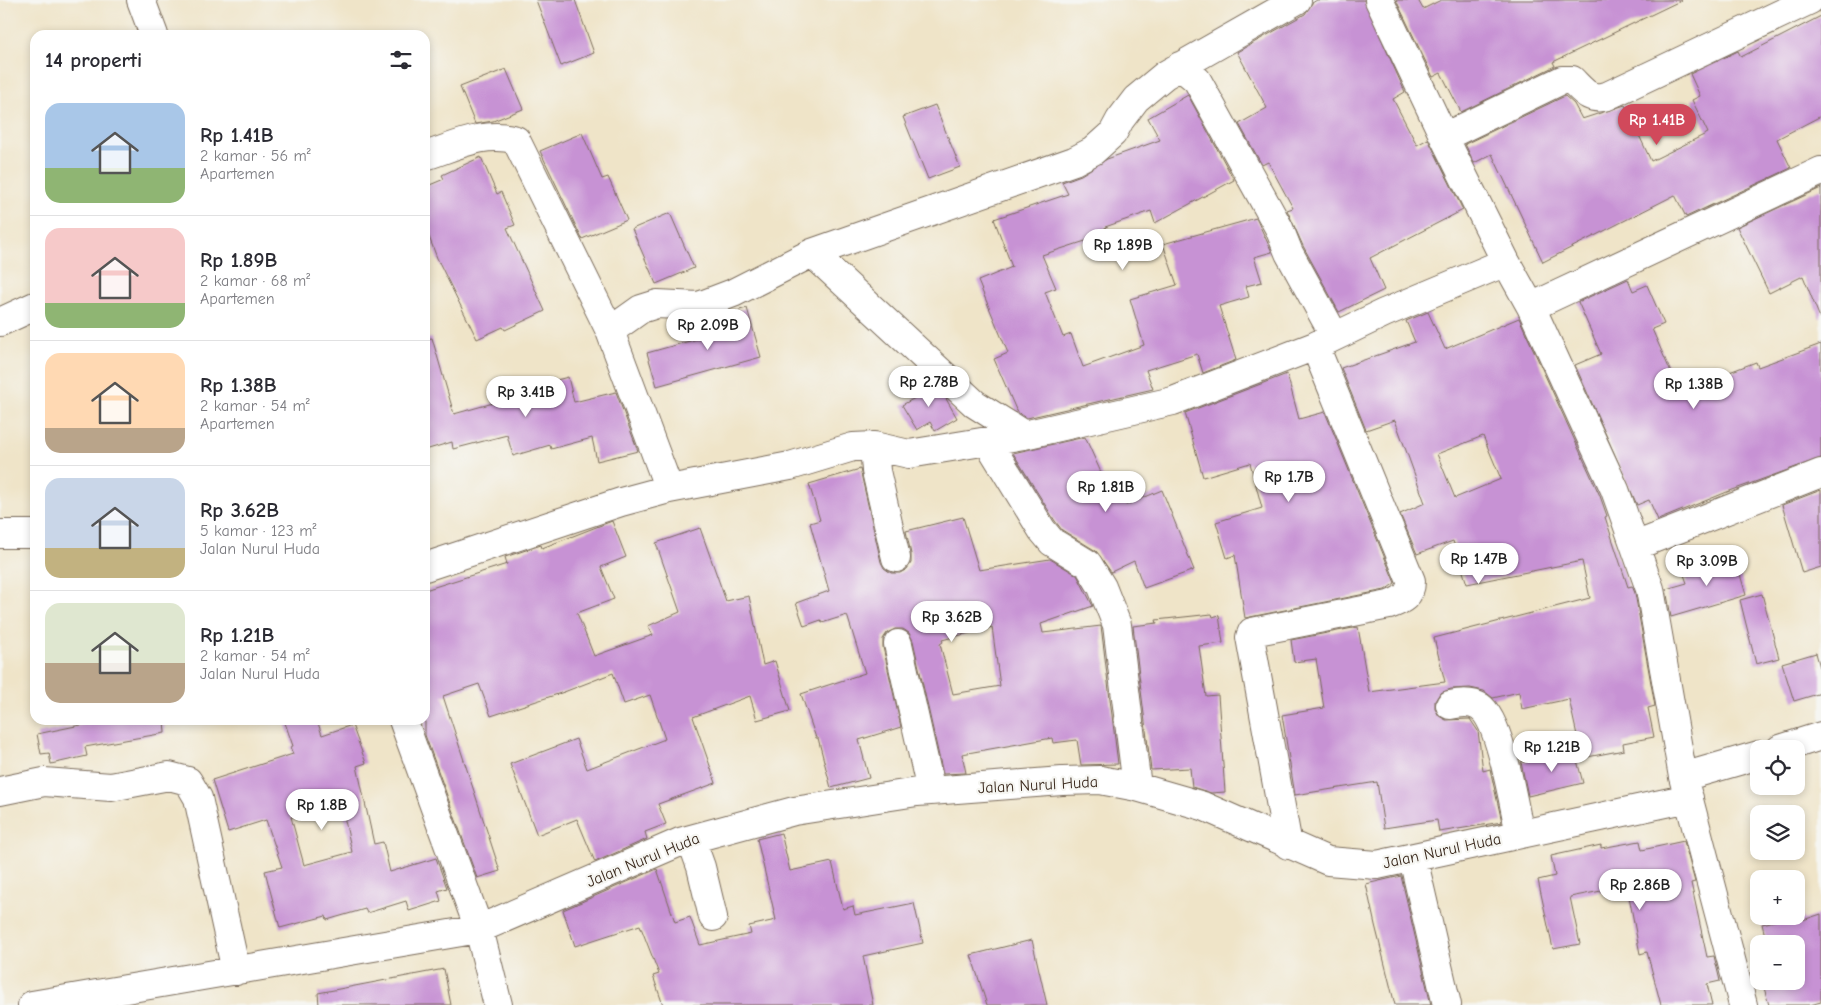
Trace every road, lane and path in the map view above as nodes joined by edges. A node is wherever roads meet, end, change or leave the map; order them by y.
1 (141, 0) edge
2 (1297, 0) edge
3 (1379, 0) edge
4 (1810, 0) edge
5 (152, 30) edge
6 (1180, 66) junction
7 (1444, 137) junction
8 (430, 154) edge
9 (1821, 171) edge
10 (812, 253) junction
11 (1506, 262) junction
12 (1531, 307) junction
13 (30, 308) edge
14 (0, 322) edge
15 (610, 331) junction
16 (1324, 340) junction
17 (1024, 435) junction
18 (988, 442) junction
19 (874, 446) junction
20 (1821, 473) edge
21 (669, 488) junction
22 (0, 534) edge
23 (30, 534) edge
24 (1635, 546) junction
25 (896, 558) dead end
26 (430, 565) edge
27 (898, 644) dead end
28 (1450, 704) dead end
29 (405, 725) edge
30 (1821, 736) edge
31 (1805, 741) edge
32 (1750, 759) edge
33 (1137, 787) junction
34 (1686, 788) junction
35 (0, 791) edge
36 (931, 791) junction
37 (1520, 834) junction
38 (691, 839) junction
39 (1288, 845) junction
40 (1413, 858) junction
41 (713, 917) dead end
42 (480, 929) junction
43 (236, 971) junction
44 (32, 1005) edge
45 (498, 1005) edge
46 (1447, 1005) edge
47 (1743, 1005) edge

1 - 5 street
2 - 6 street
3 - 7 street
4 - 7 street
6 - 10 street
6 - 16 street
7 - 11 street
8 - 15 street
9 - 12 street
10 - 15 street
10 - 17 street
11 - 12 street
11 - 16 street
12 - 24 street
13 - 14 street
15 - 21 street
16 - 17 street
16 - 39 street
17 - 18 street
18 - 19 street
18 - 33 street
19 - 21 street
19 - 25 street
20 - 24 street
21 - 26 street
22 - 23 street
24 - 34 street
27 - 36 street
28 - 37 street
29 - 42 street
30 - 31 street
32 - 34 street, Jalan Nurul Huda
33 - 36 street, Jalan Nurul Huda
33 - 39 street, Jalan Nurul Huda
34 - 37 street, Jalan Nurul Huda
34 - 47 street
35 - 43 street
36 - 38 street, Jalan Nurul Huda
37 - 40 street, Jalan Nurul Huda
38 - 41 street
38 - 42 street, Jalan Nurul Huda
39 - 40 street, Jalan Nurul Huda
40 - 46 street
42 - 43 street, Jalan Nurul Huda
42 - 45 street
43 - 44 street, Jalan Nurul Huda

